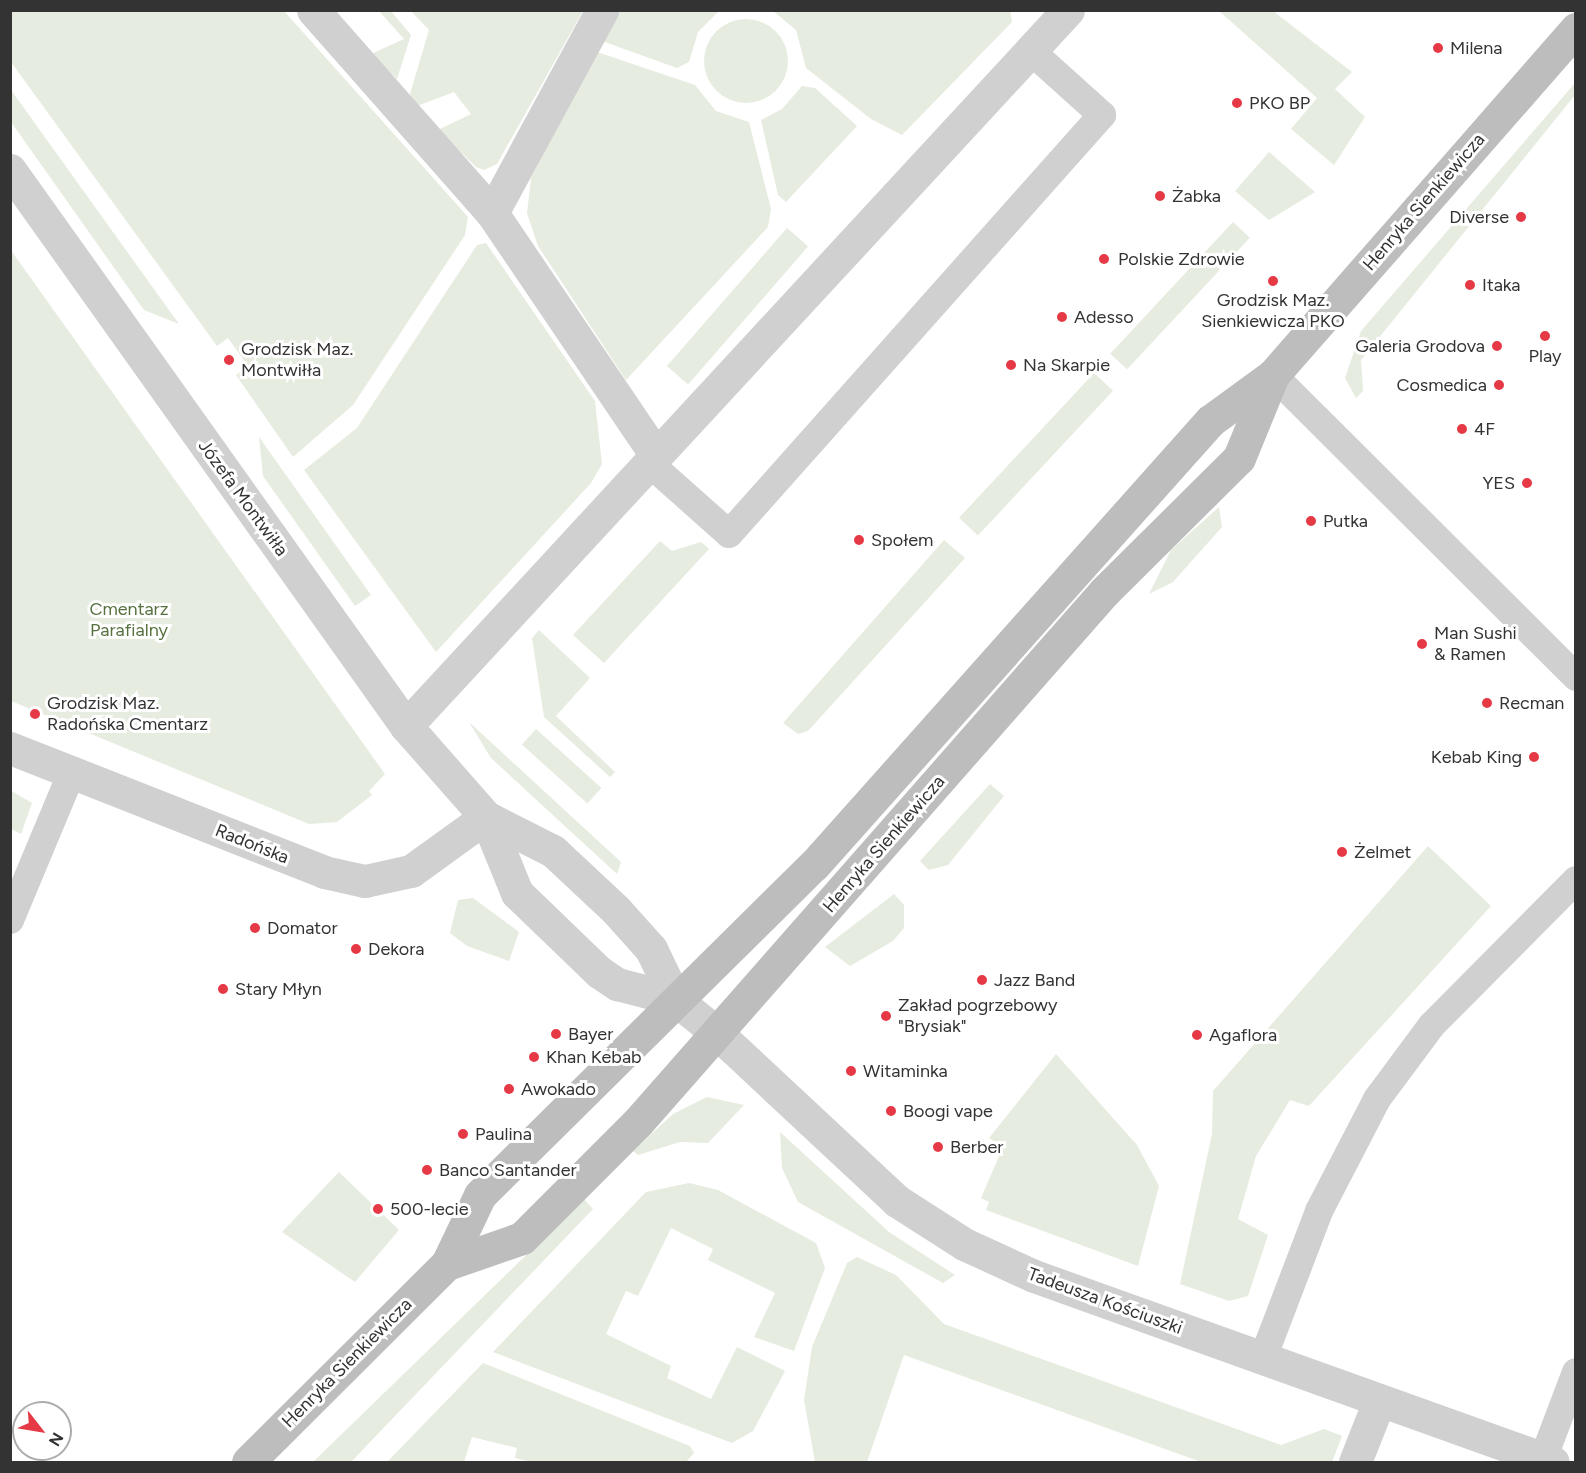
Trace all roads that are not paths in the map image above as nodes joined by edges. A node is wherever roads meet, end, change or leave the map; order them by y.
1 (313, 10) edge
2 (602, 10) edge
3 (1068, 10) edge
4 (1575, 29) edge
5 (1031, 51) junction
6 (10, 171) edge
7 (492, 213) junction
8 (1273, 375) junction
9 (652, 458) junction
10 (1575, 677) edge
11 (406, 726) junction
12 (10, 748) edge
13 (72, 772) junction
14 (486, 817) junction
15 (1575, 880) edge
16 (10, 920) edge
17 (675, 999) junction
18 (718, 1034) junction
19 (447, 1264) junction
20 (1263, 1359) junction
21 (1575, 1372) edge
22 (1378, 1401) junction
23 (1548, 1461) edge
24 (248, 1462) edge
25 (1355, 1462) edge

1 - 7 street
2 - 7 street
3 - 5 street
4 - 8 main road, Henryka Sienkiewicza
5 - 9 street
5 - 9 lane
6 - 11 street, Józefa Montwiłła
7 - 9 street
8 - 10 lane
8 - 17 main road, Henryka Sienkiewicza
8 - 18 main road, Henryka Sienkiewicza
9 - 11 street
11 - 14 street, Józefa Montwiłła
12 - 13 street, Radońska
13 - 14 street, Radońska
13 - 16 lane
14 - 17 street, Józefa Montwiłła
14 - 17 street, Józefa Montwiłła
15 - 20 lane
17 - 18 street, Józefa Montwiłła
17 - 19 main road, Henryka Sienkiewicza
18 - 19 main road, Henryka Sienkiewicza
18 - 20 street, Tadeusza Kościuszki
19 - 24 main road, Henryka Sienkiewicza
20 - 22 street, Tadeusza Kościuszki
21 - 23 lane
22 - 23 street, Tadeusza Kościuszki
22 - 25 street

